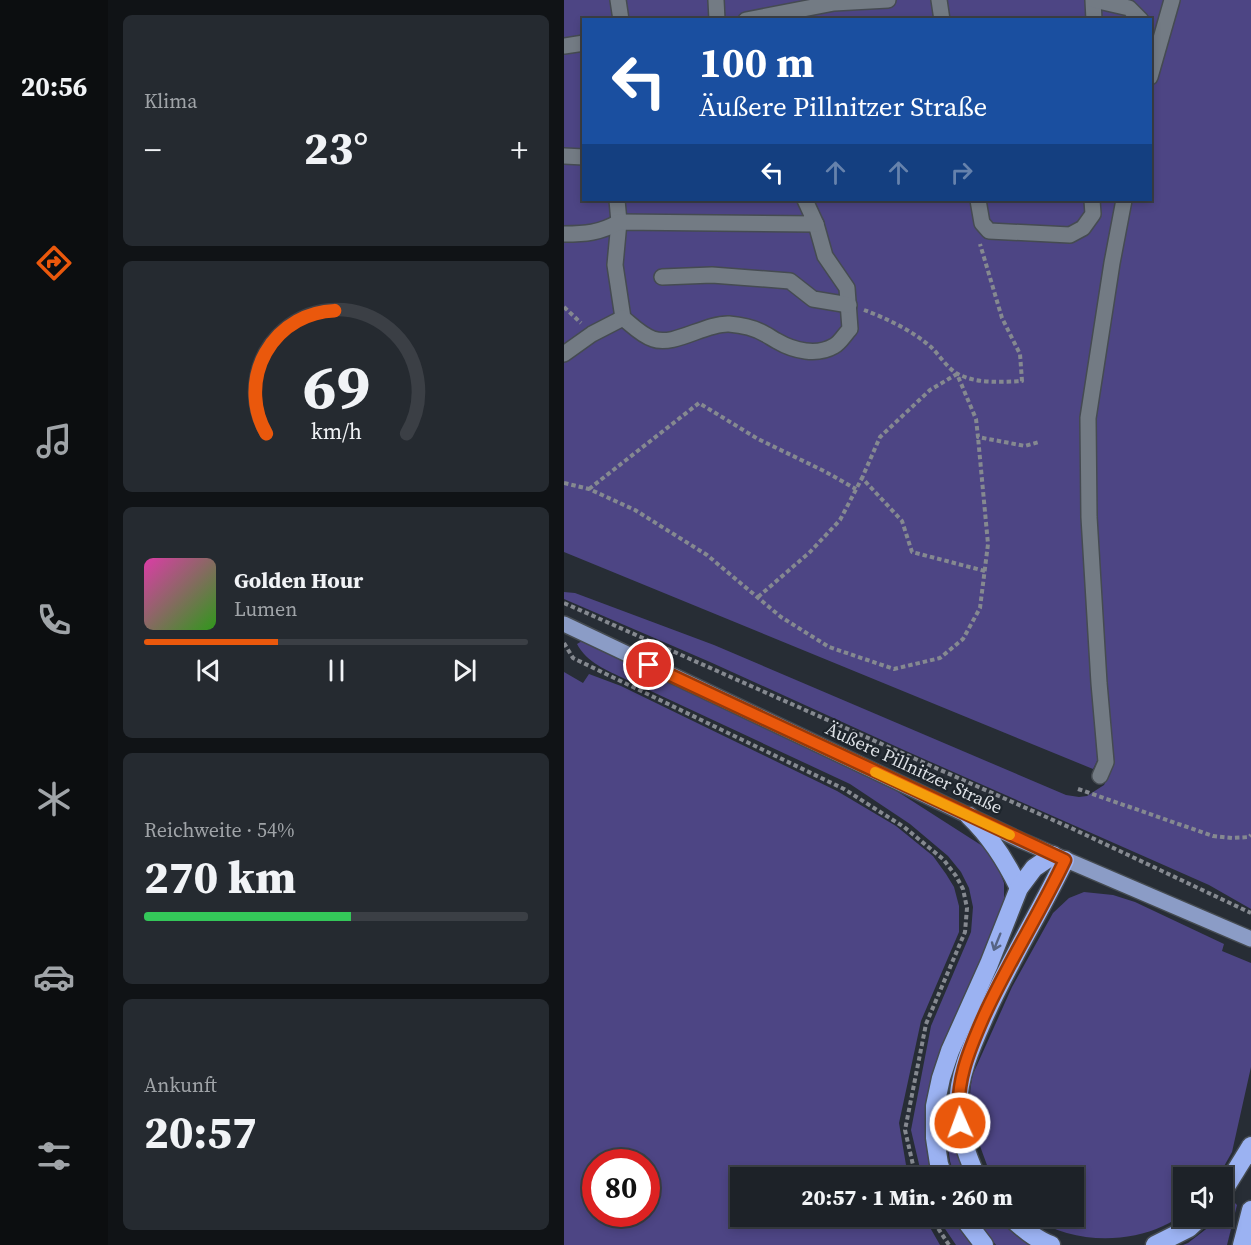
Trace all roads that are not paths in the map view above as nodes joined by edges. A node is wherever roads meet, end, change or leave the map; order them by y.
1 (618, 0) edge
2 (716, 0) edge
3 (888, 0) edge
4 (939, 0) edge
5 (1094, 0) edge
6 (1172, 0) edge
7 (621, 18) edge
8 (717, 18) edge
9 (756, 18) edge
10 (942, 18) edge
11 (1095, 18) edge
12 (1139, 18) edge
13 (582, 43) edge
14 (564, 46) edge
15 (1152, 70) edge
16 (564, 156) edge
17 (582, 157) edge
18 (618, 201) edge
19 (805, 201) edge
20 (978, 201) edge
21 (1092, 201) edge
22 (1124, 201) edge
23 (619, 222) junction
24 (816, 224) junction
25 (564, 234) edge
26 (662, 277) dead end
27 (849, 305) junction
28 (622, 318) junction
29 (564, 354) edge
30 (564, 624) edge
31 (1100, 776) dead end
32 (969, 816) junction
33 (1059, 857) junction
34 (1019, 888) junction
35 (1251, 939) edge
36 (1251, 1146) edge
37 (940, 1167) edge
38 (972, 1167) edge
39 (1233, 1175) edge
40 (1251, 1210) edge
41 (970, 1227) edge
42 (1022, 1227) edge
43 (1191, 1227) edge
44 (984, 1245) edge
45 (1051, 1245) edge
46 (1155, 1245) edge
47 (1242, 1245) edge

1 - 7 lane
2 - 8 lane
3 - 9 lane
4 - 10 lane
5 - 11 lane
5 - 12 lane
6 - 15 lane
13 - 14 lane
16 - 17 lane
18 - 23 lane
19 - 24 lane
20 - 21 lane
22 - 31 lane
23 - 24 lane
23 - 25 lane
23 - 28 lane
24 - 27 lane
26 - 27 lane
27 - 28 lane
28 - 29 lane
30 - 32 main road, Äußere Pillnitzer Straße
32 - 33 main road, Äußere Pillnitzer Straße
32 - 34 highway
33 - 34 highway
33 - 35 main road, Äußere Pillnitzer Straße
33 - 38 highway
34 -> 37 highway
36 - 39 highway
40 - 47 highway
41 - 44 highway
42 - 45 highway
43 - 46 highway

